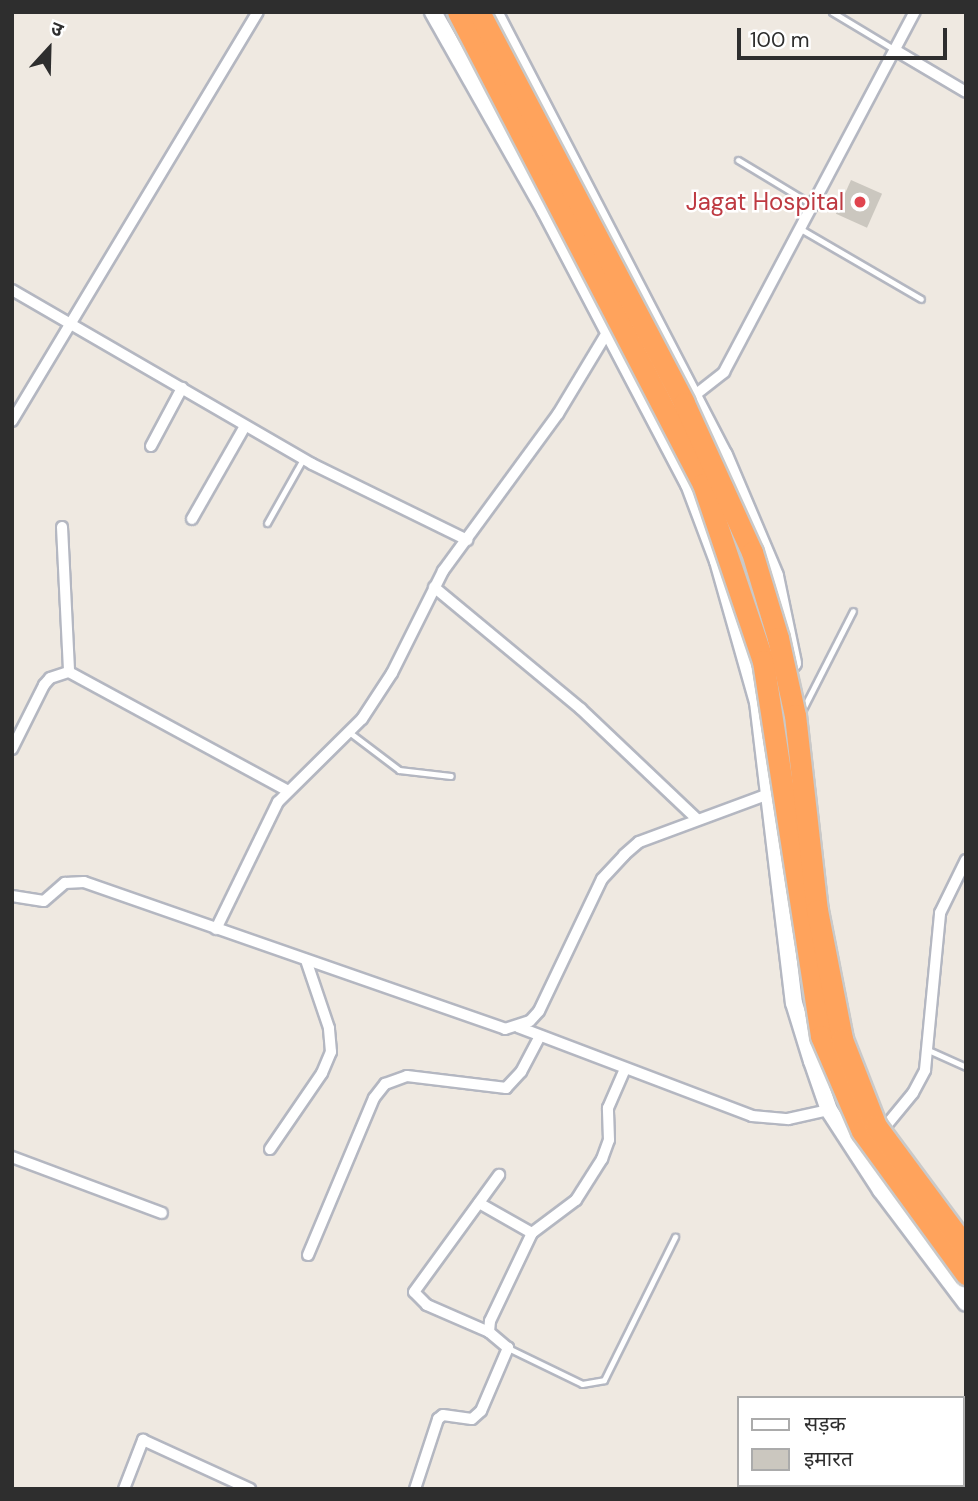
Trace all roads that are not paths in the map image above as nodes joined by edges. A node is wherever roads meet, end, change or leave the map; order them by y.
1 (258, 12) edge
2 (433, 12) edge
3 (457, 12) edge
4 (479, 12) edge
5 (494, 12) edge
6 (832, 12) edge
7 (915, 12) edge
8 (895, 50) junction
9 (966, 92) edge
10 (738, 160) dead end
11 (811, 204) junction
12 (799, 228) junction
13 (12, 290) edge
14 (921, 299) dead end
15 (73, 323) junction
16 (608, 331) junction
17 (182, 388) junction
18 (695, 395) junction
19 (12, 421) edge
20 (245, 426) junction
21 (151, 446) dead end
22 (303, 459) junction
23 (192, 519) dead end
24 (267, 523) dead end
25 (62, 527) dead end
26 (467, 540) junction
27 (433, 587) junction
28 (853, 611) dead end
29 (69, 672) junction
30 (802, 711) junction
31 (349, 732) junction
32 (12, 749) edge
33 (810, 775) junction
34 (451, 776) dead end
35 (286, 790) junction
36 (767, 796) junction
37 (697, 818) junction
38 (966, 860) edge
39 (12, 896) edge
40 (216, 929) junction
41 (306, 960) junction
42 (518, 1027) junction
43 (540, 1036) junction
44 (926, 1049) junction
45 (966, 1067) edge
46 (625, 1069) junction
47 (829, 1110) junction
48 (885, 1126) junction
49 (270, 1149) dead end
50 (12, 1157) edge
51 (499, 1175) dead end
52 (479, 1203) junction
53 (162, 1213) dead end
54 (532, 1233) junction
55 (966, 1236) edge
56 (674, 1237) dead end
57 (966, 1247) edge
58 (309, 1255) dead end
59 (966, 1275) edge
60 (966, 1303) edge
61 (489, 1332) junction
62 (508, 1348) junction
63 (124, 1489) edge
64 (250, 1489) edge
65 (415, 1489) edge

1 - 15 street
2 - 16 street
3 - 59 highway, bridge
4 - 57 highway, bridge
5 - 18 street
6 - 8 lane
7 - 8 street
8 - 9 street
8 - 11 street
10 - 11 lane
11 - 12 street
12 - 14 lane
12 - 18 street
13 - 15 street
15 - 17 street
15 - 19 street
16 - 26 street
16 - 36 street
17 - 20 street
17 - 21 street
18 - 30 street
20 - 22 street
20 - 23 street
22 - 24 lane
22 - 26 street
25 - 29 street
26 - 27 street
27 - 31 street
27 - 37 street
28 - 30 lane
29 - 32 street
29 - 35 street
30 - 33 street
31 - 34 lane
31 - 35 street
33 - 36 street
33 - 48 street
35 - 40 street
36 - 37 street
36 - 47 street
37 - 42 street
38 - 44 street
39 - 40 street
40 - 41 street
41 - 42 street
41 - 49 street
42 - 43 street
43 - 46 street
43 - 58 street
44 - 45 lane
44 - 48 street
46 - 47 street
46 - 54 street
47 - 60 street
48 - 55 street
50 - 53 street
51 - 52 street
52 - 54 street
52 - 61 street
54 - 61 street
56 - 62 lane
61 - 62 street
62 - 65 street
63 - 64 street

